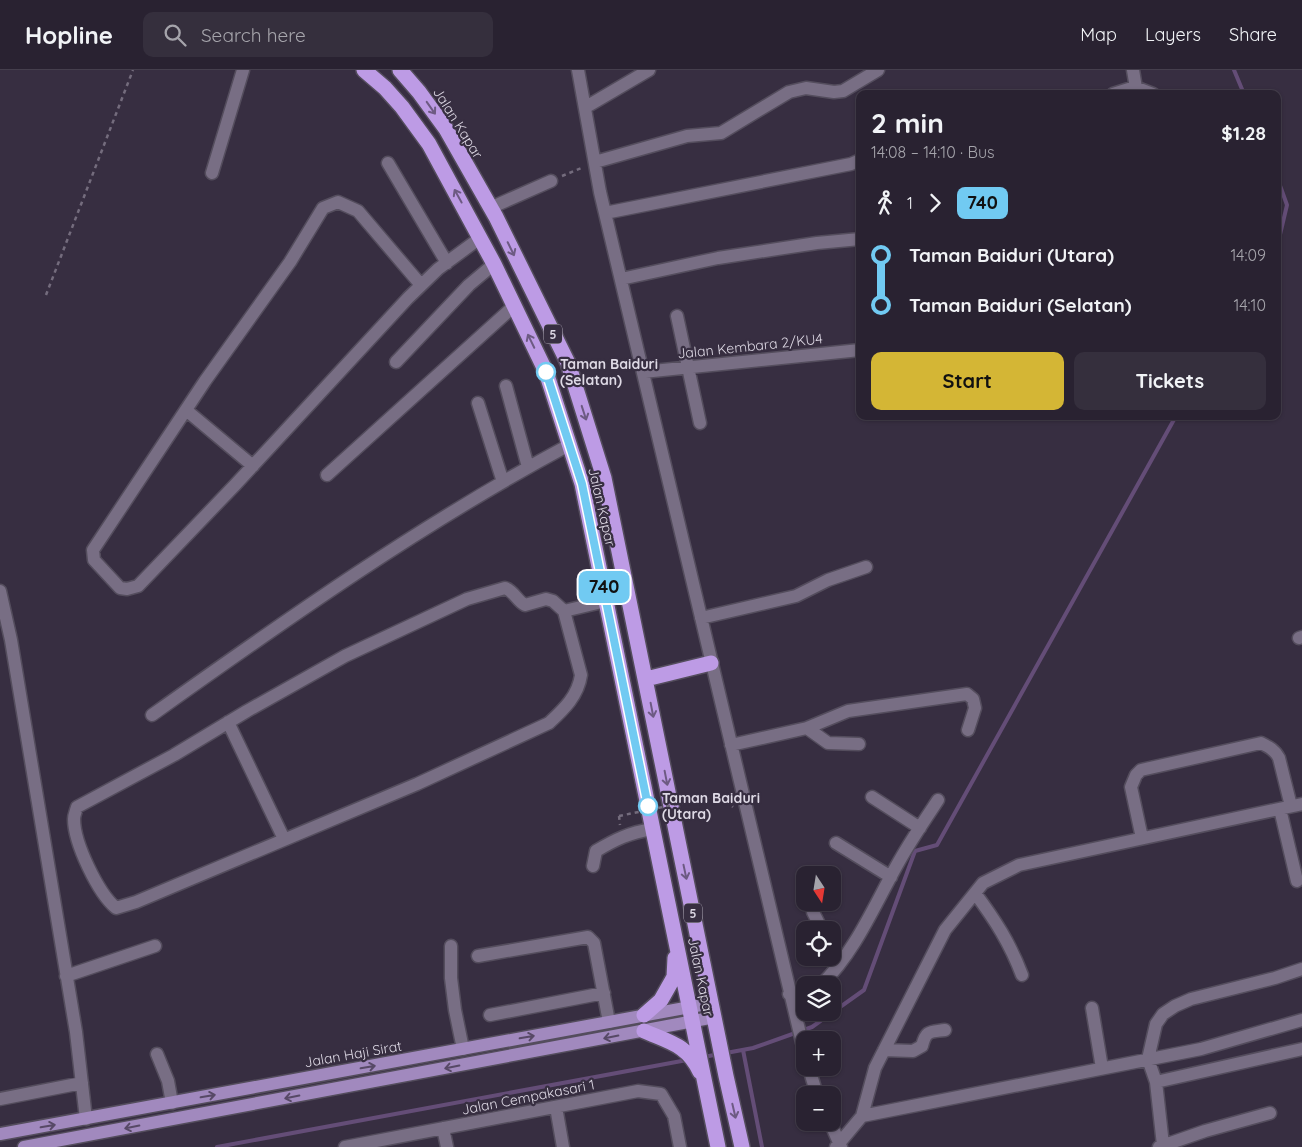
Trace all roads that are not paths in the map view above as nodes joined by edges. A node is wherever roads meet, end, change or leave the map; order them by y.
1 (243, 70) edge
2 (364, 70) edge
3 (400, 70) edge
4 (578, 70) edge
5 (649, 70) edge
6 (878, 70) edge
7 (1133, 70) edge
8 (1136, 90) edge
9 (586, 107) junction
10 (595, 162) junction
11 (856, 162) edge
12 (388, 163) dead end
13 (212, 173) dead end
14 (551, 181) road end
15 (490, 208) junction
16 (605, 212) junction
17 (480, 238) junction
18 (856, 240) edge
19 (447, 263) junction
20 (494, 264) junction
21 (621, 279) junction
22 (421, 285) junction
23 (514, 306) junction
24 (678, 316) dead end
25 (856, 350) edge
26 (396, 362) dead end
27 (688, 367) junction
28 (642, 372) junction
29 (506, 386) dead end
30 (478, 403) dead end
31 (186, 410) junction
32 (700, 423) dead end
33 (569, 445) junction
34 (253, 466) junction
35 (528, 467) junction
36 (327, 474) dead end
37 (503, 482) junction
38 (866, 567) dead end
39 (0, 591) edge
40 (606, 601) junction
41 (564, 611) junction
42 (701, 618) junction
43 (711, 663) junction
44 (646, 679) junction
45 (152, 715) dead end
46 (228, 722) junction
47 (807, 728) junction
48 (968, 730) dead end
49 (859, 744) dead end
50 (731, 745) junction
51 (872, 797) dead end
52 (938, 800) dead end
53 (1291, 807) edge
54 (675, 824) junction
55 (920, 828) junction
56 (652, 829) junction
57 (1142, 838) junction
58 (284, 839) junction
59 (836, 843) dead end
60 (593, 866) dead end
61 (891, 876) junction
62 (1297, 881) dead end
63 (975, 893) junction
64 (814, 912) dead end
65 (818, 921) edge
66 (676, 937) junction
67 (155, 946) dead end
68 (451, 946) dead end
69 (841, 952) edge
70 (478, 956) dead end
71 (1302, 969) edge
72 (1022, 975) dead end
73 (66, 976) junction
74 (604, 993) junction
75 (796, 993) edge
76 (790, 994) junction
77 (1092, 1008) dead end
78 (713, 1010) junction
79 (692, 1014) junction
80 (490, 1015) dead end
81 (1302, 1020) edge
82 (609, 1022) junction
83 (644, 1023) junction
84 (944, 1030) dead end
85 (799, 1031) edge
86 (462, 1049) junction
87 (1302, 1049) edge
88 (884, 1050) junction
89 (157, 1054) dead end
90 (1148, 1059) junction
91 (1102, 1068) junction
92 (1156, 1082) junction
93 (82, 1083) junction
94 (707, 1085) junction
95 (0, 1099) edge
96 (172, 1103) junction
97 (556, 1107) junction
98 (1270, 1113) dead end
99 (862, 1116) junction
100 (86, 1118) junction
101 (444, 1128) junction
102 (833, 1131) edge
103 (0, 1134) edge
104 (839, 1146) edge
105 (1161, 1146) edge
106 (24, 1147) edge
107 (345, 1147) edge
108 (447, 1147) edge
109 (563, 1147) edge
110 (680, 1147) edge
111 (718, 1147) edge
112 (742, 1147) edge

1 - 13 street
17 -> 2 highway, Jalan Kapar / 5
3 -> 15 highway, Jalan Kapar / 5
4 - 9 street
5 - 9 street
6 - 10 street
7 - 8 street
9 - 10 street
10 - 16 street
11 - 16 street
12 - 19 street
14 - 15 street
15 -> 44 highway, Jalan Kapar / 5
16 - 21 street
17 - 19 street
17 - 20 highway, Jalan Kapar / 5
18 - 21 street
19 - 22 street
20 - 23 highway, Jalan Kapar / 5
20 - 26 street
21 - 28 street
22 - 31 street
22 - 34 street
33 -> 23 highway, Jalan Kapar / 5
23 - 36 street
24 - 27 street
25 - 27 street, Jalan Kembara 2/KU4
27 - 28 street, Jalan Kembara 2/KU4
27 - 32 street
28 - 42 street
29 - 35 street
30 - 37 street
31 - 34 street
31 - 34 street
33 - 35 street
33 - 40 highway, Jalan Kapar / 5
35 - 37 street
37 - 45 street
38 - 42 street
39 - 73 street
40 - 41 street
40 - 56 highway, Jalan Kapar / 5
41 - 46 street
41 - 58 street
42 - 43 street
43 - 44 highway
43 - 50 street
44 -> 54 highway, Jalan Kapar / 5
46 - 58 street
46 - 58 street
47 - 48 street
47 - 49 street
47 - 50 street
50 - 76 street
51 - 55 street
52 - 55 street
53 - 57 street
53 - 57 street
53 - 62 street
54 - 56 highway
54 -> 78 highway, Jalan Kapar / 5
55 - 61 street
56 - 60 street
56 - 66 highway, Jalan Kapar / 5
57 - 63 street
59 - 61 street
61 - 69 street
63 - 72 street
63 - 88 street
64 - 65 street
66 - 79 highway, Jalan Kapar / 5
66 - 83 highway
67 - 73 street
68 - 86 street
70 - 74 street
71 - 90 street
73 - 93 street
74 - 80 street
74 - 82 street
75 - 76 street
76 - 85 street
77 - 91 street
78 - 79 main road, Jalan Haji Sirat
78 -> 112 highway, Jalan Kapar / 5
79 - 83 main road, Jalan Haji Sirat
79 - 94 highway, Jalan Kapar / 5
81 - 90 street
82 - 83 main road, Jalan Haji Sirat
86 -> 82 main road, Jalan Haji Sirat
83 - 94 highway
83 -> 106 main road, Jalan Haji Sirat
84 - 88 street
96 -> 86 main road, Jalan Haji Sirat
87 - 92 street
88 - 99 street
89 - 96 street
90 - 91 street
90 - 92 street
91 - 99 street
92 - 105 street
93 - 95 street
93 - 100 street
94 - 111 highway, Jalan Kapar / 5
96 - 100 main road, Jalan Haji Sirat
97 - 101 street, Jalan Cempakasari 1
97 - 109 street
97 - 110 street, Jalan Cempakasari 1
98 - 105 street
99 - 104 street
103 -> 100 main road, Jalan Haji Sirat
101 - 107 street, Jalan Cempakasari 1
101 - 108 street
102 - 104 street

